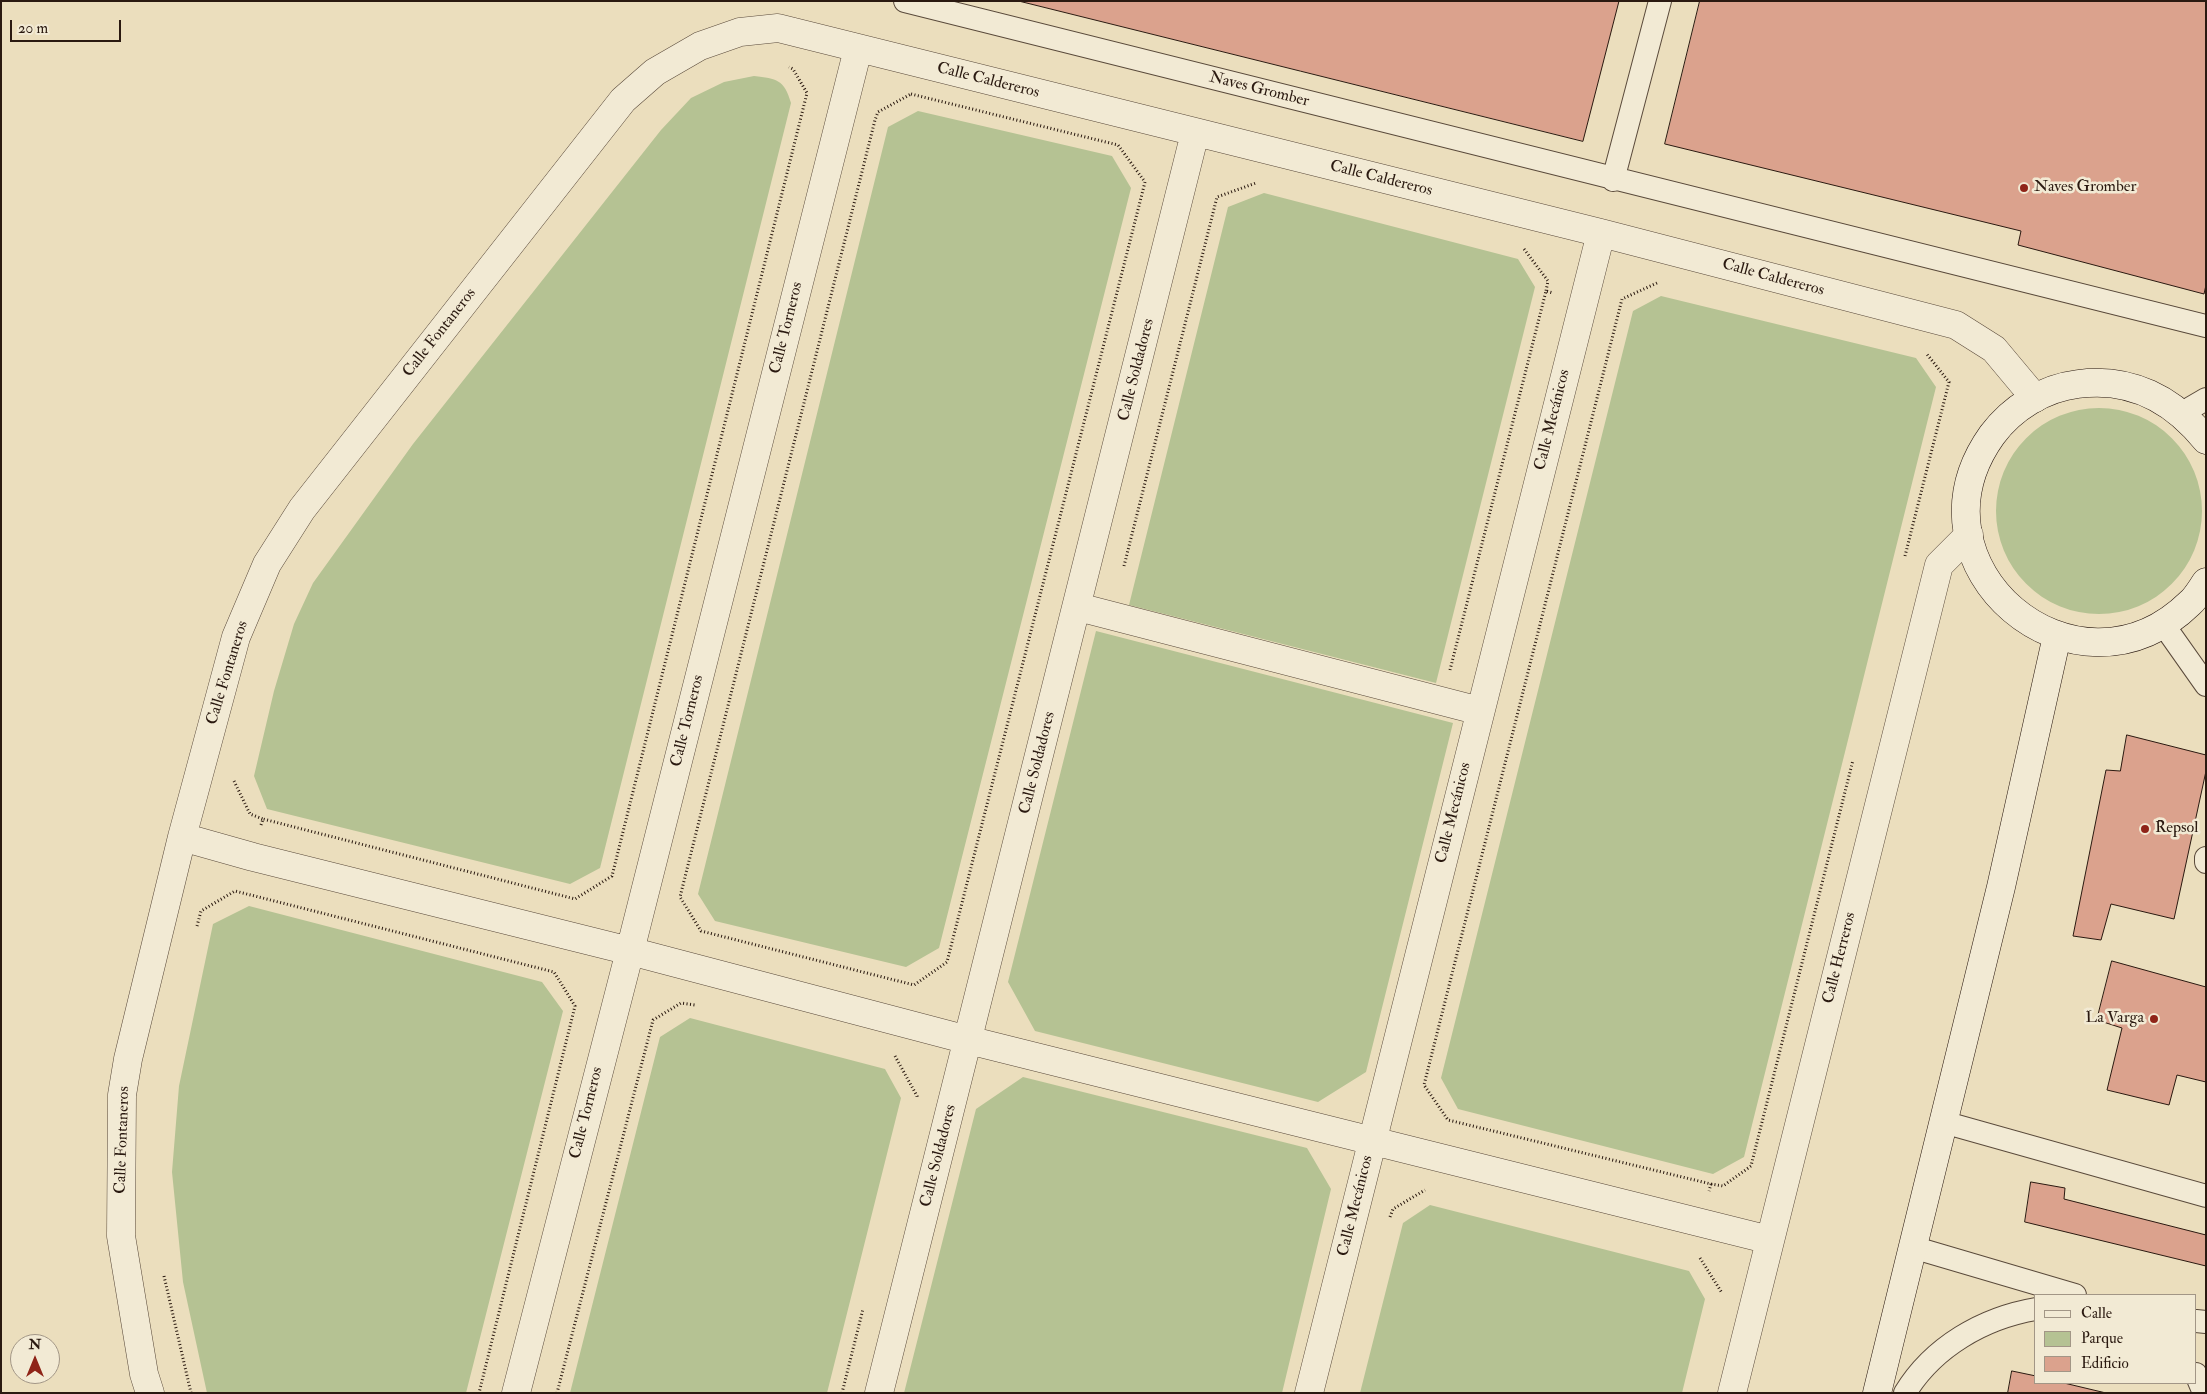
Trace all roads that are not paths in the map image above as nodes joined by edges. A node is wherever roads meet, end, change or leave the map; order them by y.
1 (905, 1) edge
2 (1660, 1) edge
3 (700, 46) joint
4 (858, 49) junction
5 (1195, 133) junction
6 (1613, 180) junction
7 (1601, 233) junction
8 (2206, 326) edge
9 (2035, 398) junction
10 (2206, 399) edge
11 (2182, 413) junction
12 (2206, 440) edge
13 (1969, 535) junction
14 (2206, 582) edge
15 (1078, 607) junction
16 (2163, 624) junction
17 (2057, 636) junction
18 (2206, 685) edge
19 (1480, 711) junction
20 (182, 837) junction
21 (630, 951) junction
22 (968, 1040) junction
23 (1943, 1122) junction
24 (1372, 1141) junction
25 (2206, 1196) edge
26 (1770, 1240) junction
27 (1912, 1247) junction
28 (2072, 1294) edge
29 (2034, 1309) edge
30 (2197, 1376) edge
31 (150, 1393) edge
32 (516, 1393) edge
33 (880, 1393) edge
34 (1309, 1393) edge
35 (1732, 1393) edge
36 (1877, 1393) edge
37 (1905, 1393) edge
38 (2204, 1393) edge

1 - 6 lane, Naves Gromber
2 - 6 lane
3 - 4 street, Calle Caldereros
3 - 20 street, Calle Fontaneros
4 - 5 street, Calle Caldereros
4 - 21 street, Calle Torneros
5 - 7 street, Calle Caldereros
5 - 15 street, Calle Soldadores
6 - 8 lane, Naves Gromber
7 - 9 street, Calle Caldereros
7 - 19 street, Calle Mecánicos
9 - 11 street
9 - 13 street
10 - 11 lane
11 - 12 street
13 - 17 street
13 - 26 street, Calle Herreros
14 - 16 street
15 - 19 street
15 - 22 street, Calle Soldadores
16 - 17 street
16 - 18 lane
17 - 23 street
19 - 24 street, Calle Mecánicos
20 - 21 street
20 - 31 street, Calle Fontaneros
21 - 22 street
21 - 32 street, Calle Torneros
22 - 24 street
22 - 33 street, Calle Soldadores
23 - 25 lane
23 - 27 street
24 - 26 street
24 - 34 street, Calle Mecánicos
26 - 35 street, Calle Herreros
27 - 28 lane
27 - 36 street
29 - 37 lane
30 - 38 lane

